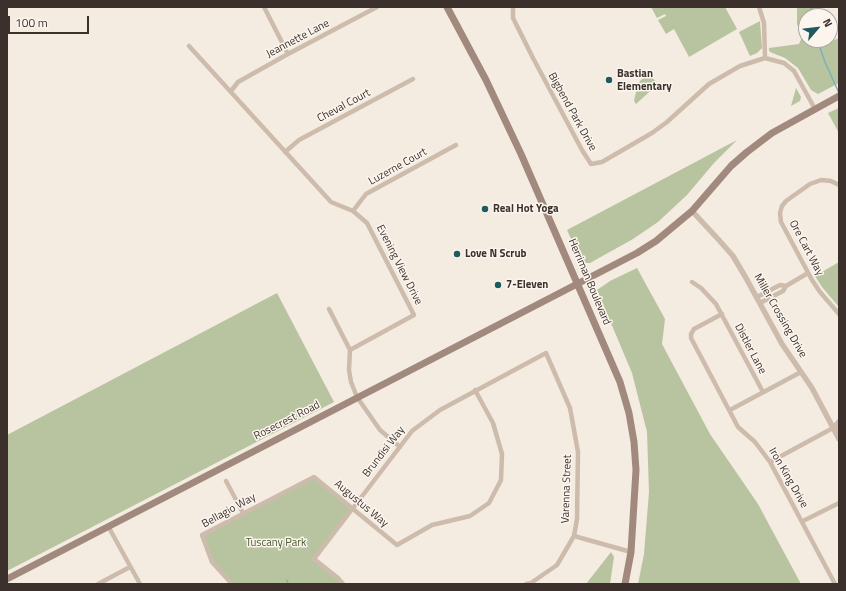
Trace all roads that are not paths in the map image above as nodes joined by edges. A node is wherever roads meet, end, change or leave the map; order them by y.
1 (264, 7) edge
2 (377, 7) edge
3 (447, 7) edge
4 (513, 7) edge
5 (759, 7) edge
6 (189, 46) dead end
7 (288, 54) junction
8 (765, 58) junction
9 (413, 79) dead end
10 (230, 91) junction
11 (839, 96) edge
12 (814, 109) junction
13 (456, 145) dead end
14 (285, 152) junction
15 (839, 185) edge
16 (353, 210) junction
17 (692, 211) junction
18 (808, 272) junction
19 (692, 282) dead end
20 (578, 284) junction
21 (758, 300) junction
22 (329, 309) dead end
23 (722, 314) junction
24 (839, 314) edge
25 (350, 350) junction
26 (546, 353) joint
27 (801, 372) junction
28 (475, 390) junction
29 (763, 392) junction
30 (357, 397) junction
31 (730, 410) junction
32 (839, 421) edge
33 (836, 428) edge
34 (839, 439) edge
35 (400, 447) junction
36 (770, 462) junction
37 (314, 477) joint
38 (226, 481) dead end
39 (839, 503) edge
40 (352, 509) junction
41 (243, 513) junction
42 (803, 521) junction
43 (108, 526) junction
44 (574, 536) junction
45 (631, 552) junction
46 (130, 567) junction
47 (7, 579) edge
48 (98, 584) edge
49 (140, 584) edge
50 (232, 584) edge
51 (343, 584) edge
52 (526, 584) edge
53 (625, 584) edge
54 (835, 584) edge

1 - 7 street
2 - 7 street, Jeannette Lane
3 - 20 main road, Herriman Boulevard
4 - 8 street, Bigbend Park Drive
5 - 8 street
6 - 10 street, Evening View Drive
7 - 10 street, Jeannette Lane
8 - 12 street
9 - 14 street, Cheval Court
10 - 14 street, Evening View Drive
11 - 12 main road, Rosecrest Road
12 - 17 main road, Rosecrest Road
13 - 16 street, Luzerne Court
14 - 16 street, Evening View Drive
15 - 18 street, Ore Cart Way
16 - 25 street, Evening View Drive
17 - 20 main road, Rosecrest Road
17 - 21 street, Miller Crossing Drive
18 - 21 street
18 - 24 street, Ore Cart Way
19 - 23 street, Distler Lane
20 - 30 main road, Rosecrest Road
20 - 45 main road, Herriman Boulevard
21 - 27 street, Miller Crossing Drive
22 - 25 street
23 - 29 street, Distler Lane
23 - 31 street, Iron King Drive
25 - 30 street
26 - 28 street, Brundisi Way
26 - 44 street, Varenna Street
27 - 29 street
27 - 33 street, Miller Crossing Drive
28 - 35 street, Brundisi Way
28 - 40 street, Augustus Way
29 - 31 street
30 - 35 street
30 - 43 main road, Rosecrest Road
31 - 36 street, Iron King Drive
32 - 33 street
33 - 34 street, Miller Crossing Drive
33 - 36 street
35 - 40 street, Brundisi Way
36 - 42 street, Iron King Drive
37 - 40 street, Augustus Way
37 - 41 street, Bellagio Way
38 - 41 street
39 - 42 street
40 - 51 street, Brundisi Way
41 - 50 street, Bellagio Way
42 - 54 street, Iron King Drive
43 - 46 street
43 - 47 main road, Rosecrest Road
44 - 45 street
44 - 52 street, Varenna Street
45 - 53 main road, Herriman Boulevard
46 - 48 street
46 - 49 street

